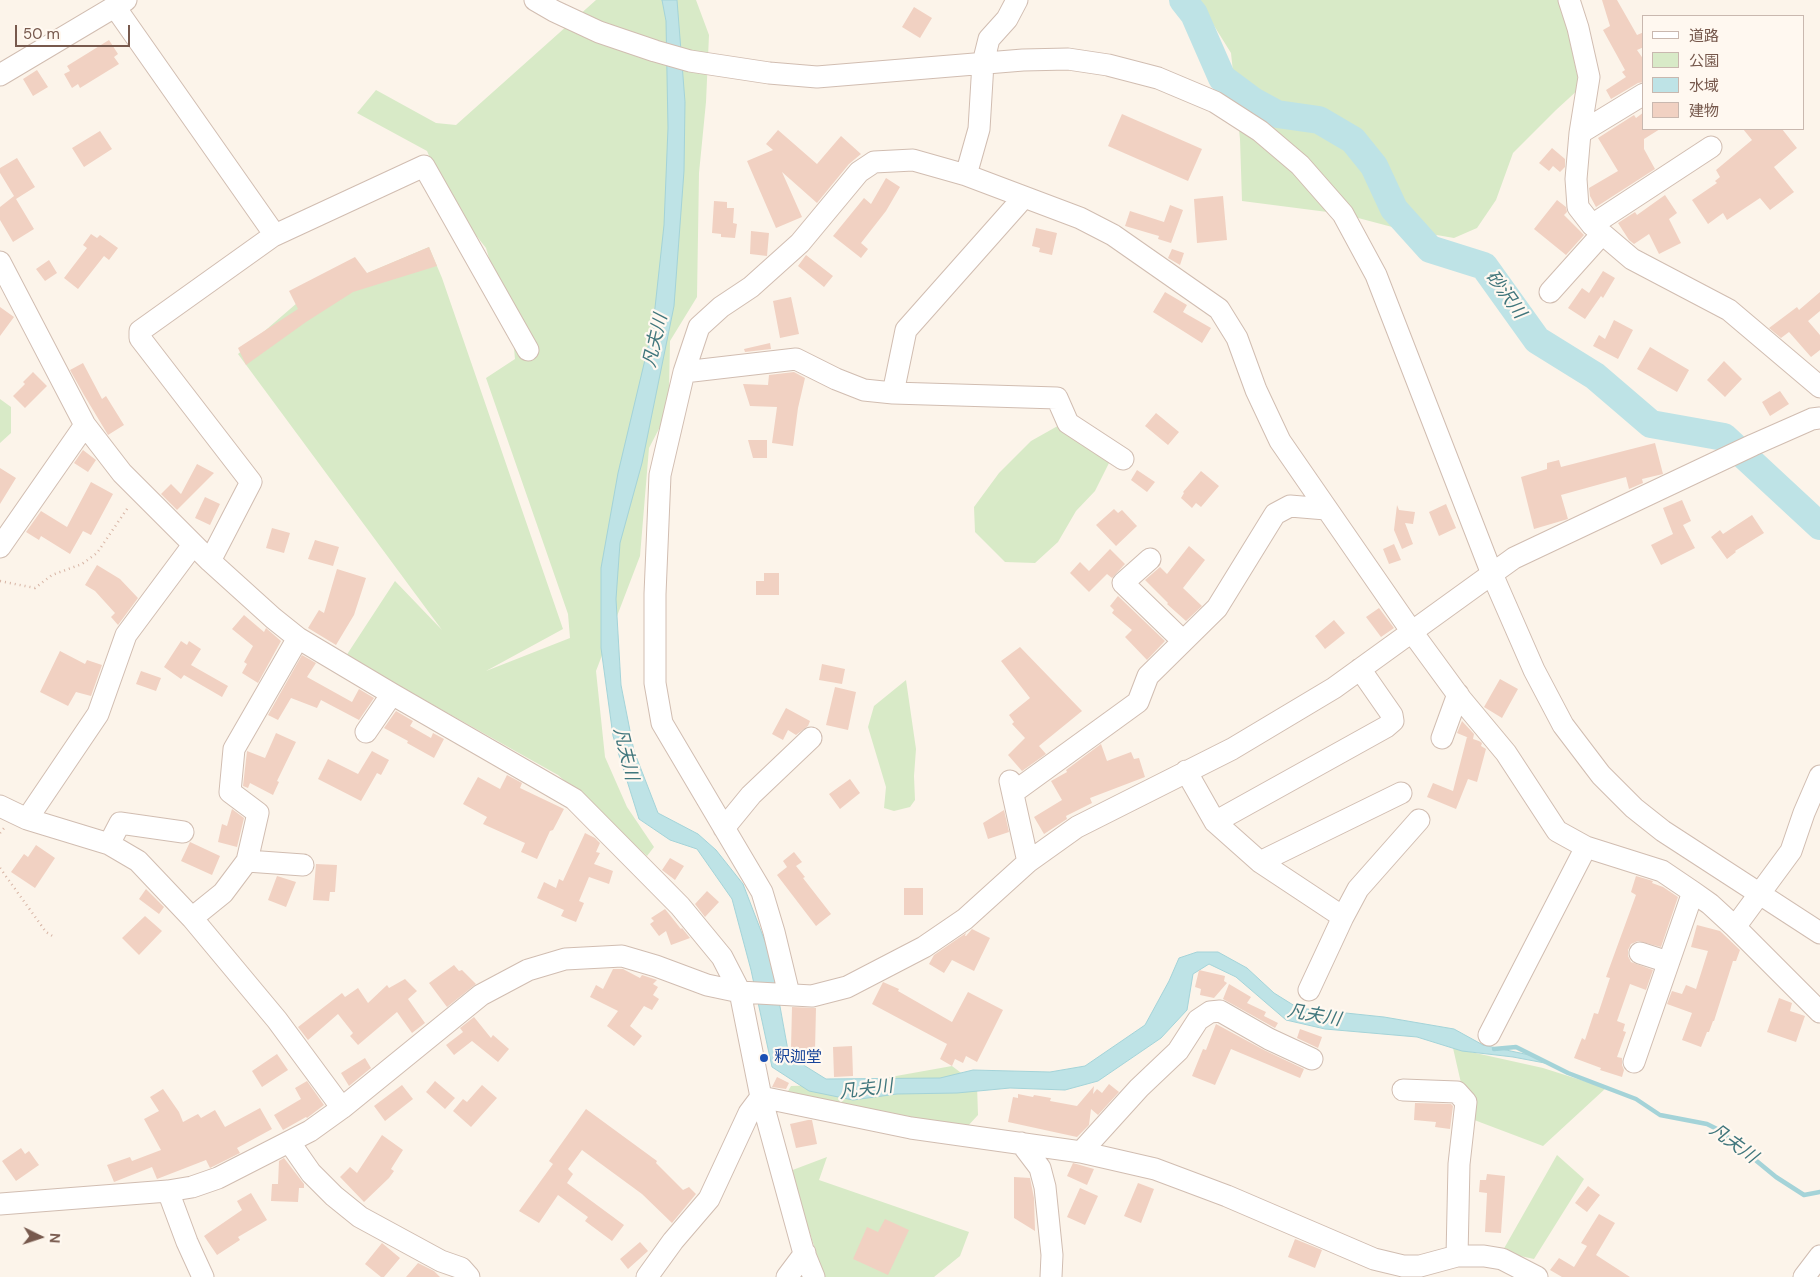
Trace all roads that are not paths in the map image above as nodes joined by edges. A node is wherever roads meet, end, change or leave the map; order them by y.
1 (535, 0) edge
2 (1017, 0) edge
3 (1569, 0) edge
4 (121, 3) edge
5 (982, 63) junction
6 (0, 75) edge
7 (1642, 95) edge
8 (1580, 133) junction
9 (1711, 147) dead end
10 (966, 175) junction
11 (1024, 197) junction
12 (1597, 230) junction
13 (272, 236) junction
14 (0, 262) edge
15 (1550, 292) dead end
16 (528, 350) dead end
17 (684, 372) junction
18 (1820, 387) edge
19 (893, 393) junction
20 (1820, 418) edge
21 (85, 426) junction
22 (1123, 459) dead end
23 (1326, 509) junction
24 (193, 544) junction
25 (0, 547) edge
26 (1150, 559) dead end
27 (210, 561) junction
28 (1492, 574) junction
29 (1412, 632) junction
30 (298, 638) junction
31 (1183, 642) junction
32 (1360, 669) junction
33 (392, 694) junction
34 (1458, 694) junction
35 (366, 732) dead end
36 (811, 738) dead end
37 (1442, 738) dead end
38 (1186, 772) junction
39 (1820, 776) edge
40 (1401, 793) dead end
41 (0, 806) edge
42 (27, 819) junction
43 (1419, 820) dead end
44 (1215, 822) junction
45 (724, 828) junction
46 (183, 832) dead end
47 (109, 844) junction
48 (1586, 847) junction
49 (247, 861) junction
50 (1028, 862) junction
51 (1260, 862) junction
52 (303, 865) dead end
53 (1693, 892) junction
54 (1759, 894) junction
55 (1343, 917) junction
56 (192, 918) junction
57 (1735, 927) junction
58 (1820, 933) edge
59 (1640, 953) dead end
60 (1668, 962) junction
61 (1308, 990) dead end
62 (740, 992) junction
63 (789, 994) junction
64 (1820, 1012) edge
65 (1489, 1035) dead end
66 (1312, 1059) dead end
67 (1634, 1062) dead end
68 (1403, 1090) dead end
69 (761, 1097) junction
70 (342, 1108) junction
71 (290, 1142) junction
72 (1021, 1144) junction
73 (1081, 1152) junction
74 (168, 1191) junction
75 (0, 1204) edge
76 (805, 1253) junction
77 (1458, 1256) junction
78 (1820, 1256) edge
79 (1054, 1274) edge
80 (203, 1277) edge
81 (469, 1277) edge
82 (647, 1277) edge
83 (787, 1277) edge
84 (814, 1277) edge
85 (1537, 1277) edge
86 (1804, 1277) edge

1 - 5 street
2 - 5 street
3 - 8 street
4 - 6 street
4 - 13 street
5 - 10 street
5 - 28 street
7 - 8 street
8 - 12 street
9 - 12 street
10 - 11 street
10 - 17 street
11 - 19 street
11 - 23 street
12 - 15 street
12 - 18 street
13 - 16 street
13 - 27 street
14 - 21 street
17 - 19 street
17 - 45 street
19 - 22 street
20 - 28 street
21 - 24 street
21 - 25 street
23 - 29 street
23 - 31 street
24 - 27 street
24 - 42 street
26 - 31 street
27 - 30 street
28 - 29 street
28 - 54 street
29 - 32 street
29 - 34 street
30 - 33 street
30 - 49 street
31 - 50 street
32 - 38 street
32 - 44 street
33 - 35 street
33 - 62 street
34 - 37 street
34 - 48 street
36 - 45 street
38 - 44 street
38 - 50 street
39 - 54 street
40 - 51 street
41 - 42 street
42 - 47 street
43 - 55 street
44 - 51 street
45 - 63 street
46 - 47 street
47 - 56 street
48 - 53 street
48 - 65 street
49 - 52 street
49 - 56 street
50 - 63 street
51 - 55 street
53 - 57 street
53 - 60 street
54 - 57 street
54 - 58 street
55 - 61 street
56 - 70 street
57 - 64 street
59 - 60 street
60 - 67 street
62 - 63 street
62 - 69 street
62 - 70 street
66 - 73 street
68 - 77 street
69 - 72 street
69 - 76 street
69 - 82 street
70 - 71 street
71 - 74 street
71 - 81 street
72 - 73 street
72 - 79 street
73 - 77 street
74 - 75 street
74 - 80 street
76 - 83 street
76 - 84 street
77 - 85 street
78 - 86 street

